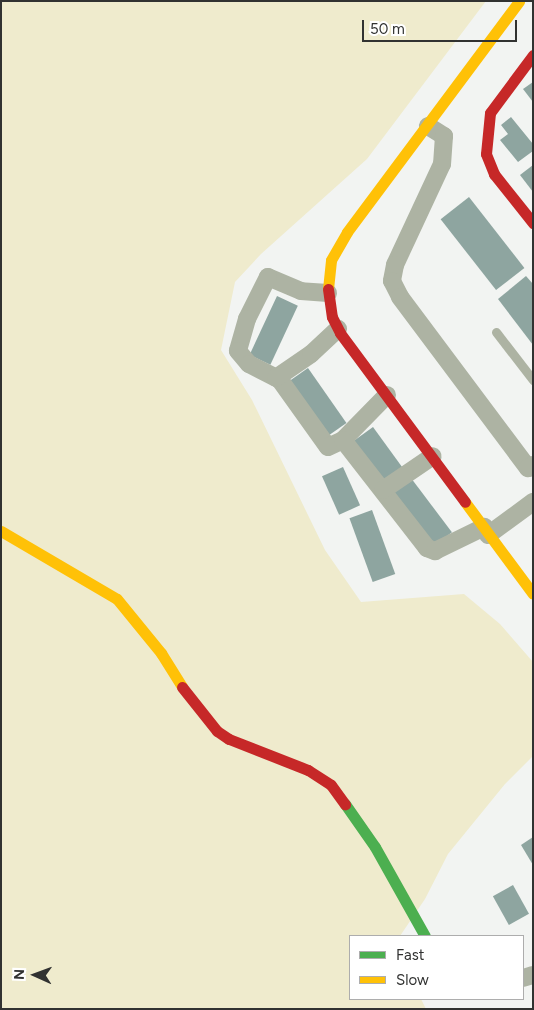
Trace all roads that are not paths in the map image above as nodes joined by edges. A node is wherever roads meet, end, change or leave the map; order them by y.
1 (520, 1) edge
2 (533, 55) edge
3 (428, 126) junction
4 (533, 223) edge
5 (328, 293) junction
6 (338, 329) junction
7 (496, 332) dead end
8 (276, 378) junction
9 (533, 380) edge
10 (387, 395) junction
11 (343, 440) junction
12 (433, 456) junction
13 (533, 465) edge
14 (383, 490) junction
15 (533, 502) edge
16 (1, 531) edge
17 (486, 531) junction
18 (533, 594) edge
19 (424, 935) edge

1 - 3 street
2 - 4 street
3 - 5 street
3 - 13 street
5 - 6 street
5 - 8 street
6 - 8 street
6 - 10 street
7 - 9 lane
8 - 11 street
10 - 11 street
10 - 12 street
11 - 14 street
12 - 14 street
12 - 17 street
14 - 17 street
15 - 17 street
16 - 19 street
17 - 18 street

